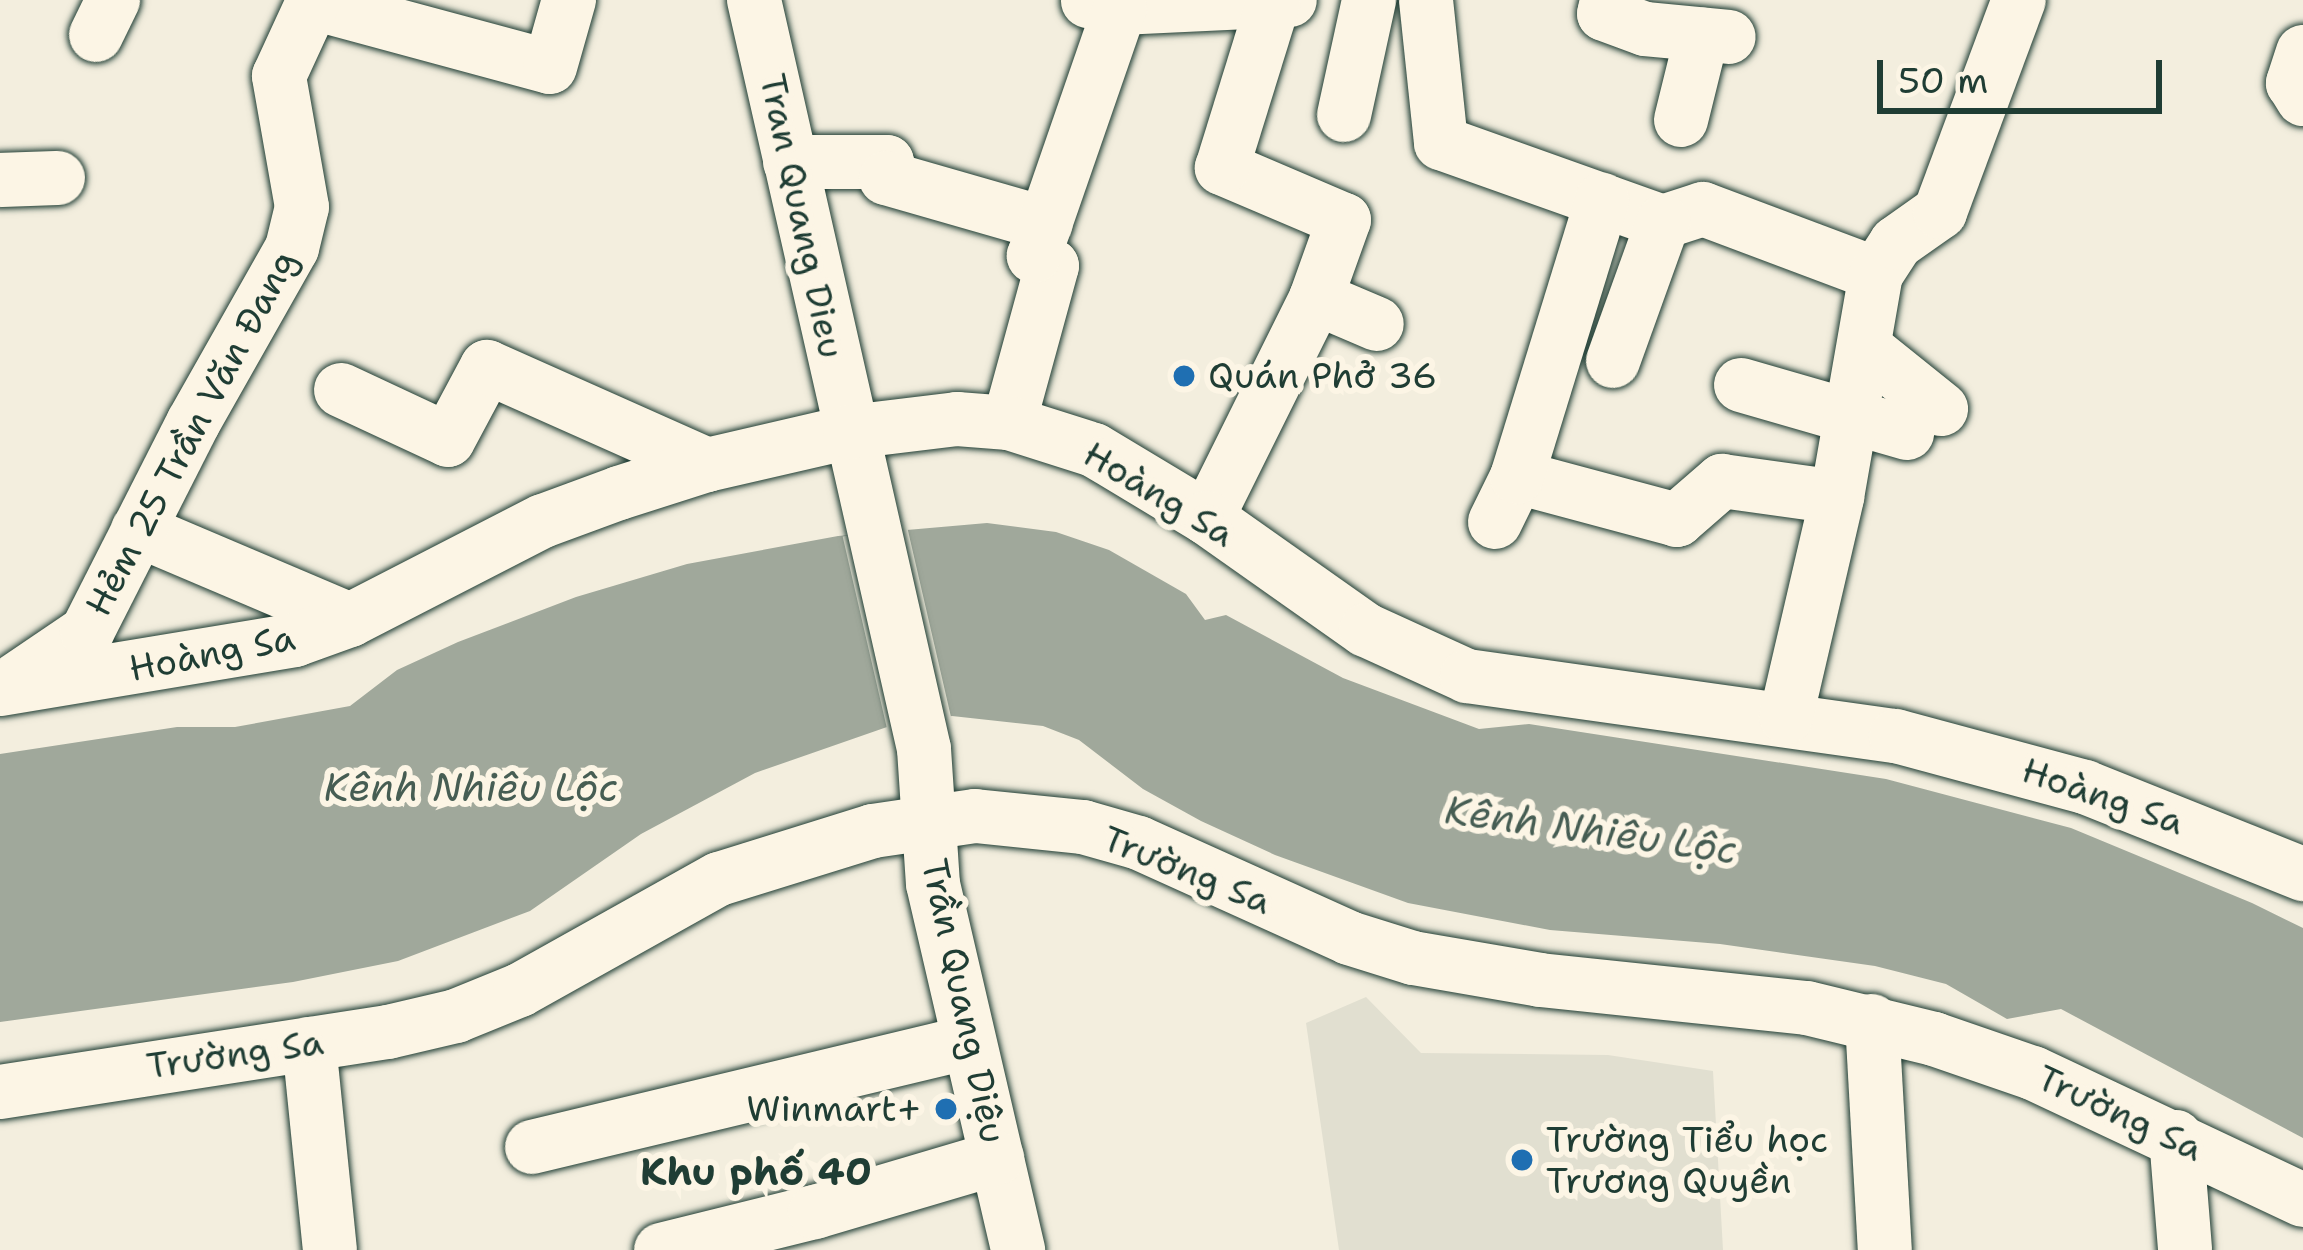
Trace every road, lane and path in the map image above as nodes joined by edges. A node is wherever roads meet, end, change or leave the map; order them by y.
1 (569, 0) edge
2 (754, 0) edge
3 (1369, 0) edge
4 (1426, 0) edge
5 (1607, 0) edge
6 (2019, 0) edge
7 (313, 1) edge
8 (1281, 2) edge
9 (1103, 4) edge
10 (2303, 52) edge
11 (2303, 99) edge
12 (1344, 115) dead end
13 (1681, 121) dead end
14 (790, 162) junction
15 (58, 178) dead end
16 (0, 180) edge
17 (1602, 200) junction
18 (1683, 215) junction
19 (1046, 224) junction
20 (1876, 274) junction
21 (1316, 298) junction
22 (1377, 324) dead end
23 (1864, 346) junction
24 (1613, 361) dead end
25 (1741, 385) dead end
26 (340, 390) dead end
27 (1851, 418) junction
28 (1009, 423) junction
29 (850, 432) junction
30 (707, 465) junction
31 (1837, 497) junction
32 (1207, 518) junction
33 (138, 530) junction
34 (350, 620) junction
35 (2, 689) edge
36 (1786, 717) junction
37 (929, 820) junction
38 (2303, 874) edge
39 (1872, 1021) junction
40 (969, 1042) junction
41 (309, 1044) junction
42 (0, 1092) edge
43 (2176, 1138) junction
44 (532, 1147) dead end
45 (997, 1158) junction
46 (2303, 1200) edge
47 (819, 1231) edge
48 (330, 1250) edge
49 (661, 1250) edge
50 (1018, 1250) edge
51 (1885, 1250) edge
52 (2185, 1250) edge

1 - 7 street
2 - 14 street, Tran Quang Dieu
3 - 12 street
4 - 17 street
5 - 13 street
6 - 20 street
7 - 33 street, Hẻm 25 Trần Văn Đang
8 - 9 street
8 - 21 street
9 - 19 street
10 - 11 street
14 - 19 street
14 - 29 street, Tran Quang Dieu
15 - 16 street
17 - 18 street
17 - 31 street
18 - 20 street
18 - 24 street
19 - 28 street
20 - 23 street
21 - 22 street
21 - 32 street
23 - 27 street
23 - 27 street
25 - 27 street
26 - 30 street
27 - 31 street
28 - 29 street, Hoàng Sa
28 - 32 street, Hoàng Sa
29 - 30 street, Hoàng Sa
29 - 37 street, Trần Quang Diệu
30 - 34 street, Hoàng Sa
31 - 36 street
32 - 36 street, Hoàng Sa
33 - 34 street
33 - 35 street, Hẻm 25 Trần Văn Đang
34 - 35 street, Hoàng Sa
36 - 38 street, Hoàng Sa
37 - 39 street, Trường Sa
37 - 40 street, Trần Quang Diệu
37 - 41 street, Trường Sa
39 - 43 street, Trường Sa
39 - 51 street
40 - 44 street
40 - 45 street, Trần Quang Diệu
41 - 42 street, Trường Sa
41 - 48 street
43 - 46 street, Trường Sa
43 - 52 street
45 - 47 street
45 - 50 street, Trần Quang Diệu
47 - 49 street

